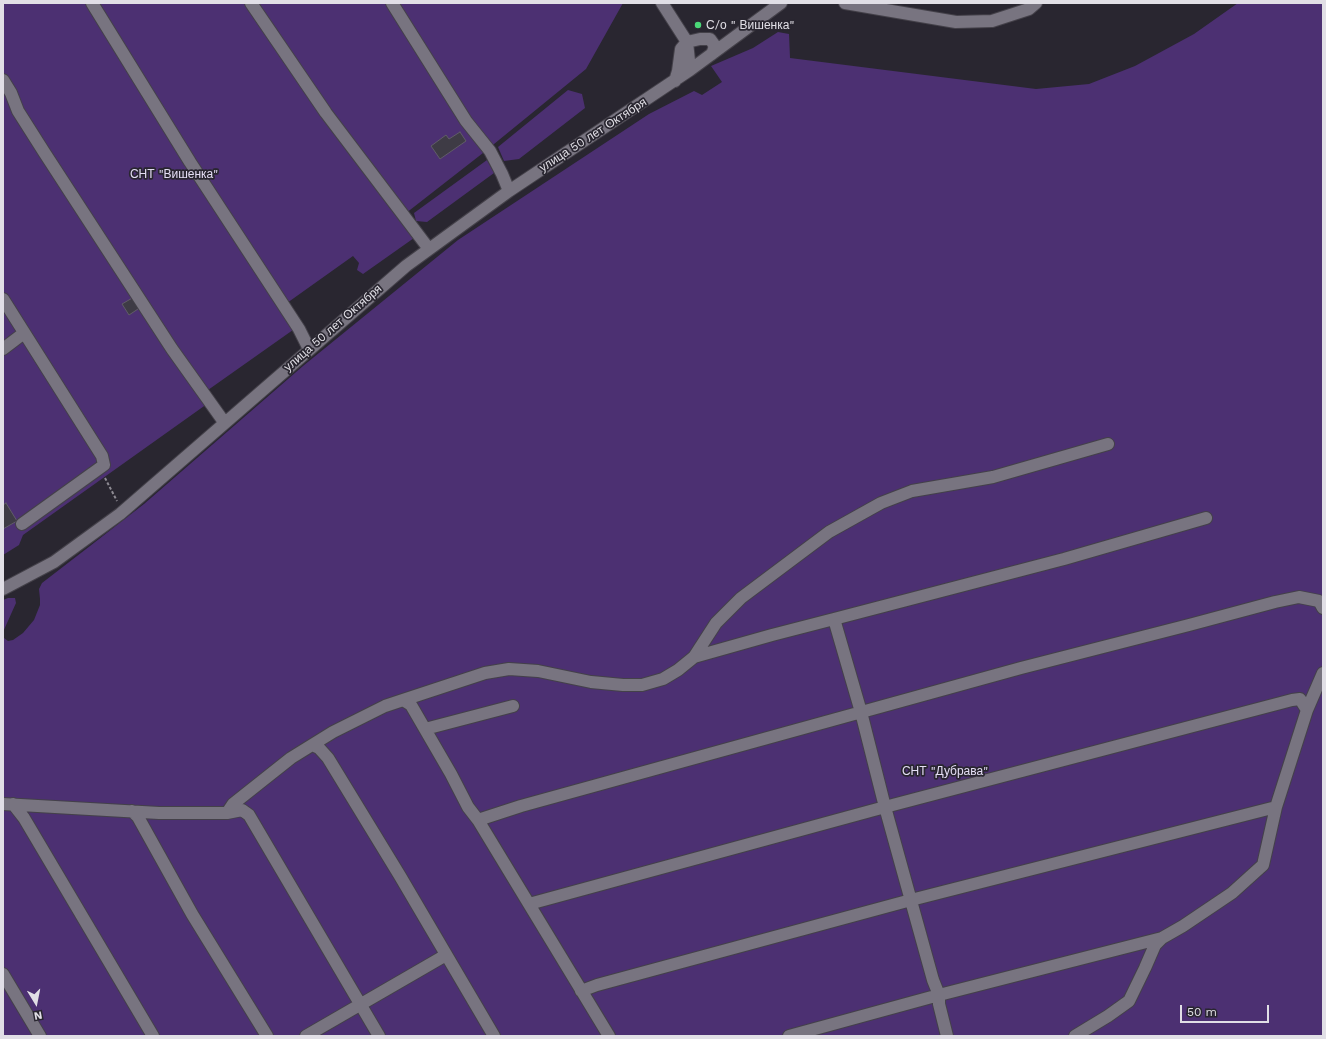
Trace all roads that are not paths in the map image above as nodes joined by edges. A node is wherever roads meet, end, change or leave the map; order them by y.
1 (92, 3) edge
2 (252, 3) edge
3 (392, 3) edge
4 (662, 3) edge
5 (781, 3) edge
6 (844, 3) edge
7 (1036, 3) edge
8 (687, 42) junction
9 (712, 54) junction
10 (690, 70) junction
11 (3, 80) edge
12 (675, 81) junction
13 (509, 190) junction
14 (429, 249) junction
15 (3, 299) edge
16 (24, 333) junction
17 (3, 349) edge
18 (309, 349) junction
19 (224, 422) junction
20 (1108, 444) dead end
21 (1206, 518) dead end
22 (22, 524) dead end
23 (3, 589) edge
24 (1323, 608) edge
25 (834, 619) junction
26 (694, 658) junction
27 (1323, 673) edge
28 (403, 700) junction
29 (513, 706) dead end
30 (1307, 710) junction
31 (861, 712) junction
32 (425, 729) junction
33 (312, 745) junction
34 (8, 804) edge
35 (885, 807) junction
36 (1276, 807) junction
37 (132, 811) junction
38 (227, 813) junction
39 (478, 820) junction
40 (911, 900) junction
41 (529, 904) junction
42 (1162, 938) junction
43 (446, 955) junction
44 (3, 974) edge
45 (581, 991) junction
46 (939, 995) junction
47 (360, 1004) junction
48 (40, 1036) edge
49 (153, 1036) edge
50 (267, 1036) edge
51 (306, 1036) edge
52 (379, 1036) edge
53 (494, 1036) edge
54 (609, 1036) edge
55 (789, 1036) edge
56 (947, 1036) edge
57 (1075, 1036) edge

1 - 18 street
2 - 14 street
3 - 13 street
4 - 8 street
5 - 9 street, улица 50 лет Октября
6 - 7 street
8 - 9 street
8 - 10 street
8 - 12 street
9 - 10 street, улица 50 лет Октября
10 - 12 street, улица 50 лет Октября
11 - 19 street
12 - 13 street, улица 50 лет Октября
13 - 14 street, улица 50 лет Октября
14 - 18 street, улица 50 лет Октября
15 - 16 street
16 - 17 street
16 - 22 street
18 - 19 street, улица 50 лет Октября
19 - 23 street, улица 50 лет Октября
20 - 26 street
21 - 25 street
24 - 31 street
25 - 26 street
25 - 31 street
26 - 28 street
27 - 30 street
28 - 32 street
28 - 33 street
29 - 32 street
30 - 35 street
30 - 36 street
31 - 35 street
31 - 39 street
32 - 39 street
33 - 38 street
33 - 43 street
34 - 37 street
34 - 49 street
35 - 40 street
35 - 41 street
36 - 40 street
36 - 42 street
37 - 38 street
37 - 50 street
38 - 47 street
39 - 41 street
40 - 45 street
40 - 46 street
41 - 45 street
42 - 46 street
42 - 57 street
43 - 47 street
43 - 53 street
44 - 48 street
45 - 54 street
46 - 55 street
46 - 56 street
47 - 51 street
47 - 52 street

